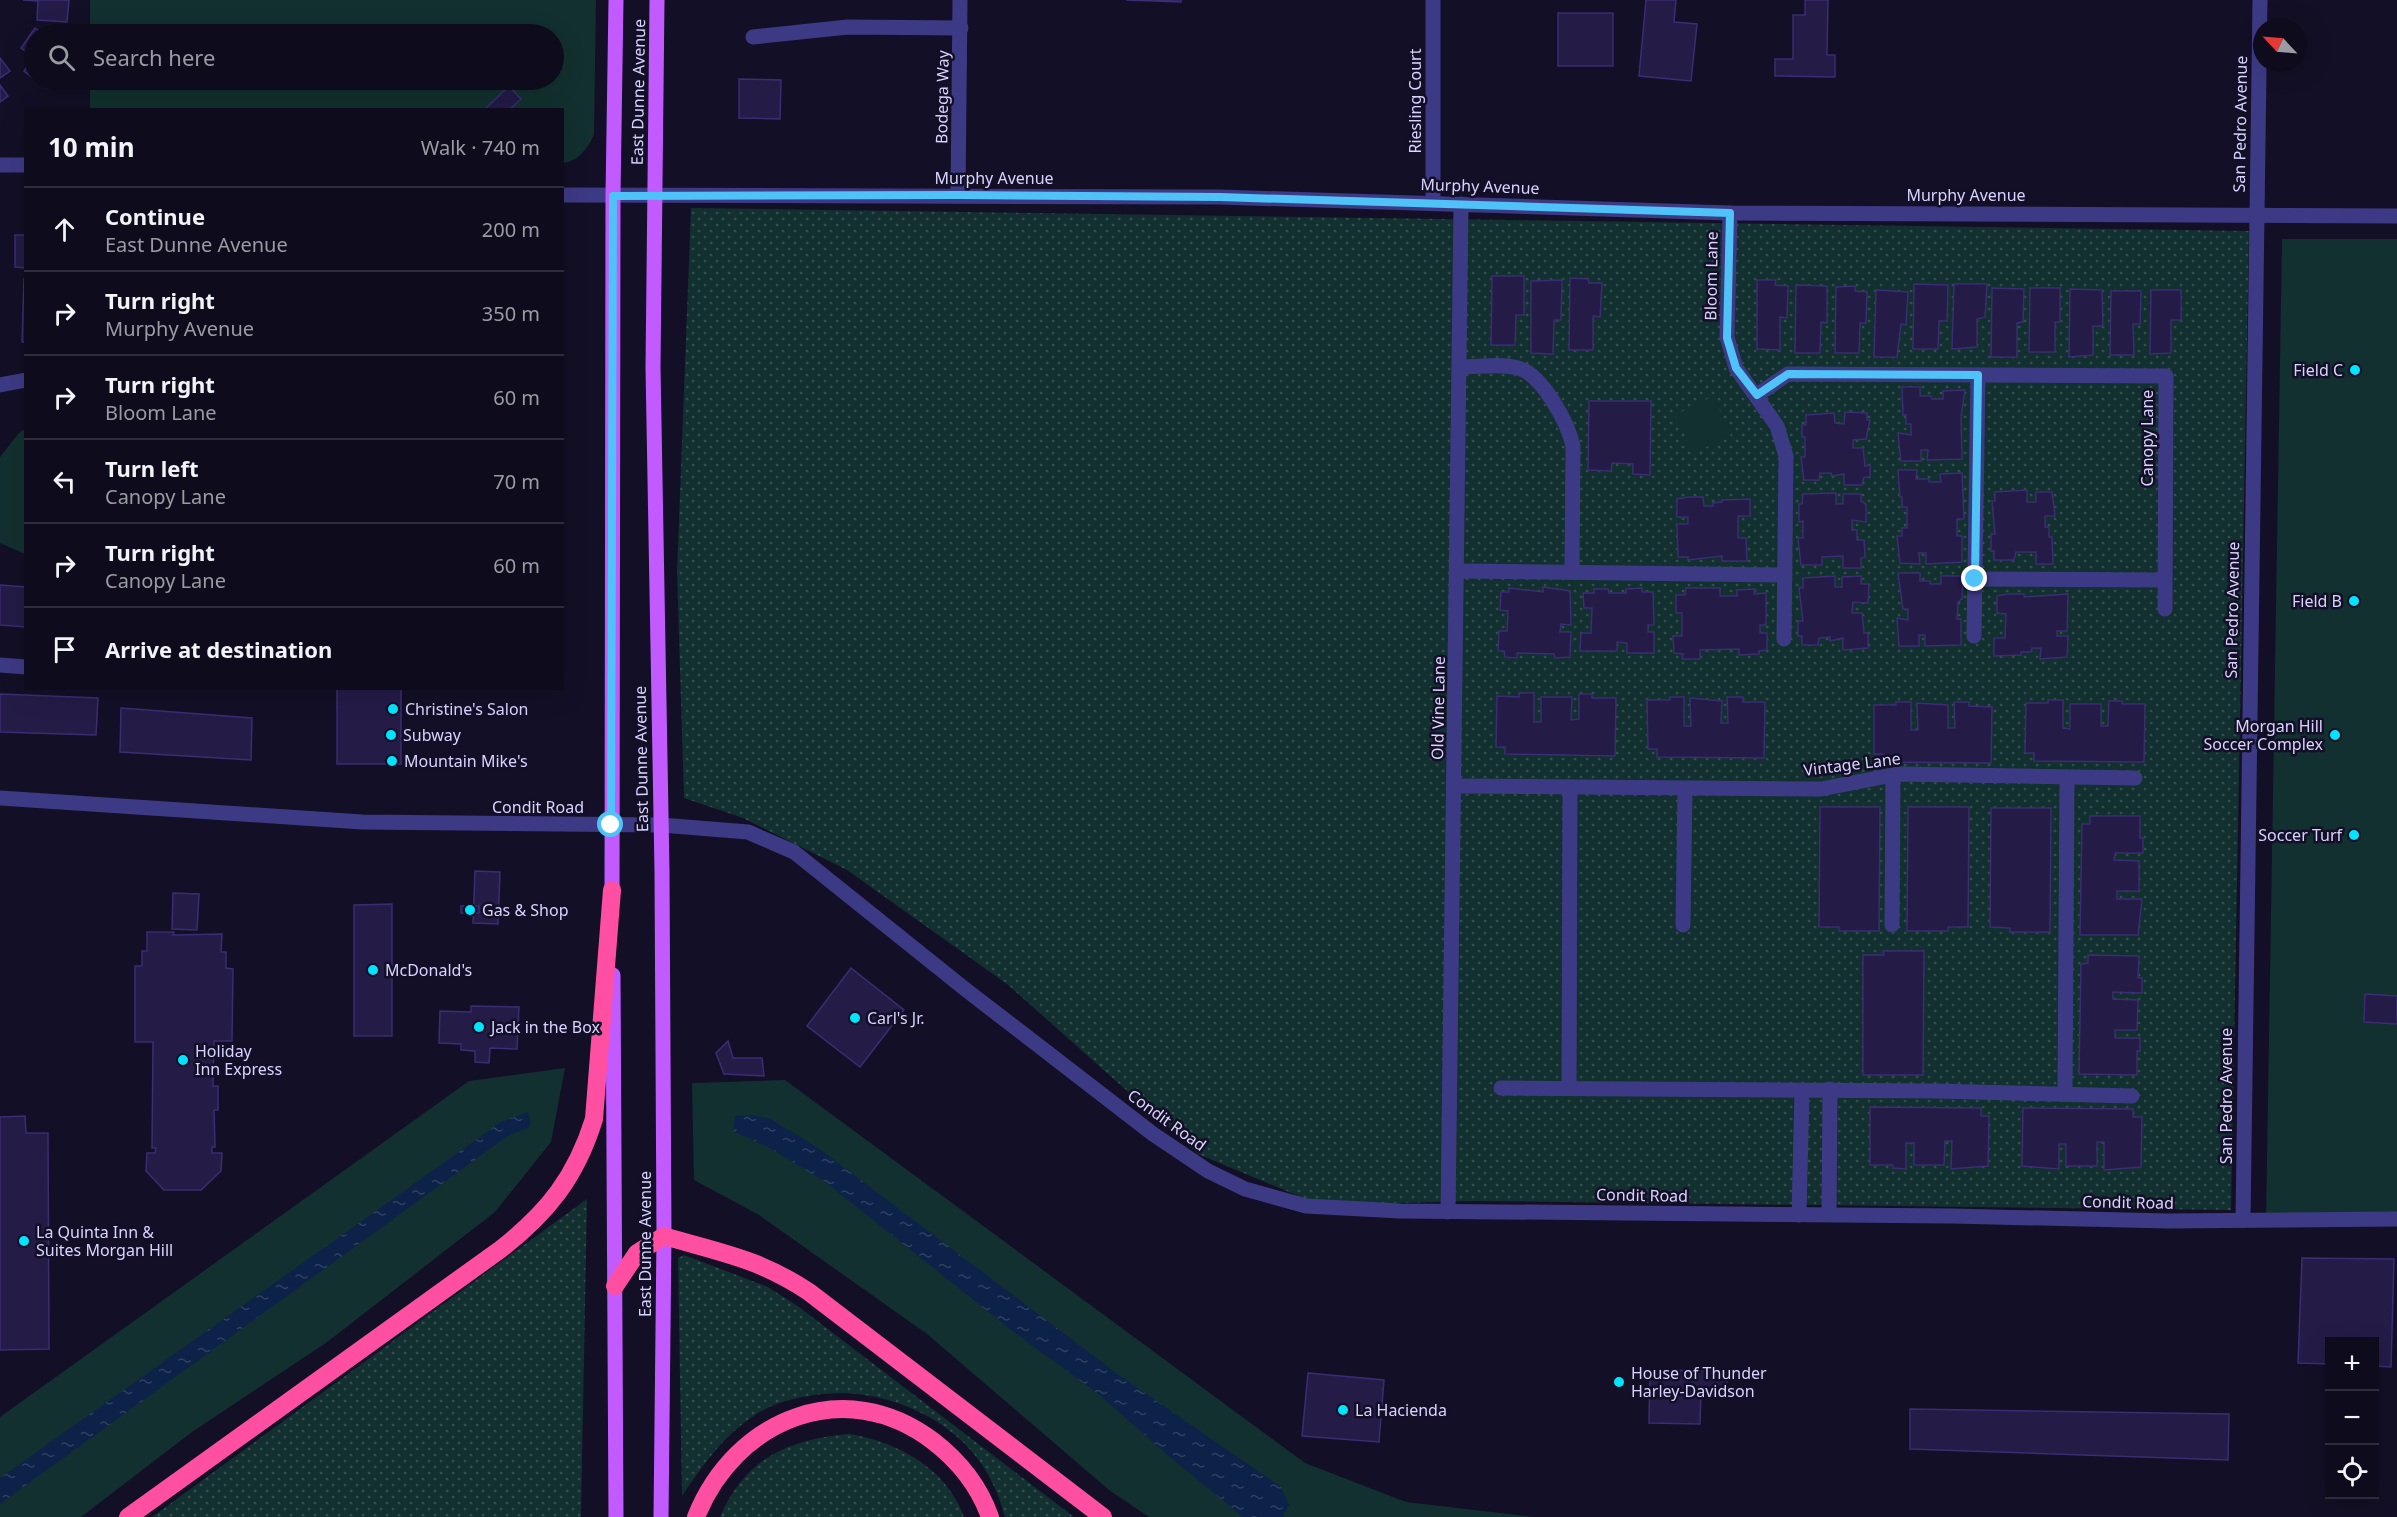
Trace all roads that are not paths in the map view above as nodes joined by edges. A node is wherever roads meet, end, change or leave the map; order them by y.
1 (616, 0) edge
2 (657, 0) edge
3 (960, 0) edge
4 (1433, 0) edge
5 (2260, 0) edge
6 (961, 28) junction
7 (753, 37) dead end
8 (0, 165) edge
9 (24, 165) edge
10 (564, 195) edge
11 (958, 195) junction
12 (613, 196) junction
13 (654, 197) junction
14 (1433, 202) junction
15 (1461, 204) junction
16 (1730, 213) junction
17 (2256, 214) junction
18 (2397, 216) edge
19 (1461, 367) junction
20 (1978, 375) junction
21 (24, 381) edge
22 (0, 385) edge
23 (1757, 395) junction
24 (1458, 571) junction
25 (1572, 572) junction
26 (1785, 575) junction
27 (1975, 579) junction
28 (2164, 580) junction
29 (2165, 609) dead end
30 (1974, 636) dead end
31 (1784, 639) dead end
32 (0, 665) edge
33 (24, 667) edge
34 (1893, 775) junction
35 (2067, 777) junction
36 (2135, 778) dead end
37 (1455, 786) junction
38 (1570, 788) junction
39 (1684, 789) junction
40 (0, 798) edge
41 (611, 825) junction
42 (661, 825) junction
43 (612, 890) junction
44 (1683, 925) dead end
45 (1892, 925) dead end
46 (1501, 1088) dead end
47 (1569, 1088) junction
48 (1830, 1089) junction
49 (1802, 1090) junction
50 (2065, 1094) junction
51 (2132, 1096) dead end
52 (1448, 1212) junction
53 (1829, 1214) junction
54 (1799, 1215) junction
55 (2397, 1219) edge
56 (2243, 1220) junction
57 (664, 1236) junction
58 (615, 1286) junction
59 (128, 1517) edge
60 (616, 1517) edge
61 (661, 1517) edge
62 (696, 1517) edge
63 (990, 1517) edge
64 (1103, 1517) edge

1 - 12 main road, East Dunne Avenue
2 - 13 main road, East Dunne Avenue
3 - 6 street, Bodega Way
4 - 14 street, Riesling Court
5 - 17 street, San Pedro Avenue
6 - 7 street
6 - 11 street, Bodega Way
8 - 9 street
10 - 12 street, Murphy Avenue
11 - 13 street, Murphy Avenue
11 - 14 street, Murphy Avenue
12 - 13 street, Murphy Avenue
12 - 41 main road, East Dunne Avenue
13 - 42 main road, East Dunne Avenue
14 - 15 street, Murphy Avenue
15 - 16 street, Murphy Avenue
15 - 19 street, Old Vine Lane
16 - 17 street, Murphy Avenue
16 - 23 street, Bloom Lane
17 - 18 street, Murphy Avenue
17 - 56 street, San Pedro Avenue
19 - 24 street, Old Vine Lane
19 - 25 street
20 - 23 street, Canopy Lane
20 - 27 street
20 - 28 street, Canopy Lane
21 - 22 street
23 - 26 street, Bloom Lane
24 - 25 street
24 - 37 street, Old Vine Lane
25 - 26 street
26 - 31 street, Bloom Lane
27 - 28 street
27 - 30 street
28 - 29 street, Canopy Lane
32 - 33 street
34 - 35 street, Vintage Lane
34 - 39 street, Vintage Lane
34 - 45 street
35 - 36 street, Vintage Lane
35 - 50 street
37 - 38 street, Vintage Lane
37 - 52 street, Old Vine Lane
38 - 39 street, Vintage Lane
38 - 47 street
39 - 44 street
40 - 41 street, Condit Road
41 - 42 street, Condit Road
41 - 43 main road, East Dunne Avenue
42 - 52 street, Condit Road
42 - 57 main road, East Dunne Avenue
43 - 58 main road, East Dunne Avenue
43 - 59 highway
46 - 47 street
47 - 49 street
48 - 49 street
48 - 50 street
48 - 53 street
49 - 54 street
50 - 51 street
52 - 54 street, Condit Road
53 - 54 street, Condit Road
53 - 56 street, Condit Road
55 - 56 street, Condit Road
57 - 58 highway
57 - 61 main road, East Dunne Avenue
57 - 64 highway
58 - 60 main road, East Dunne Avenue
62 - 63 highway

